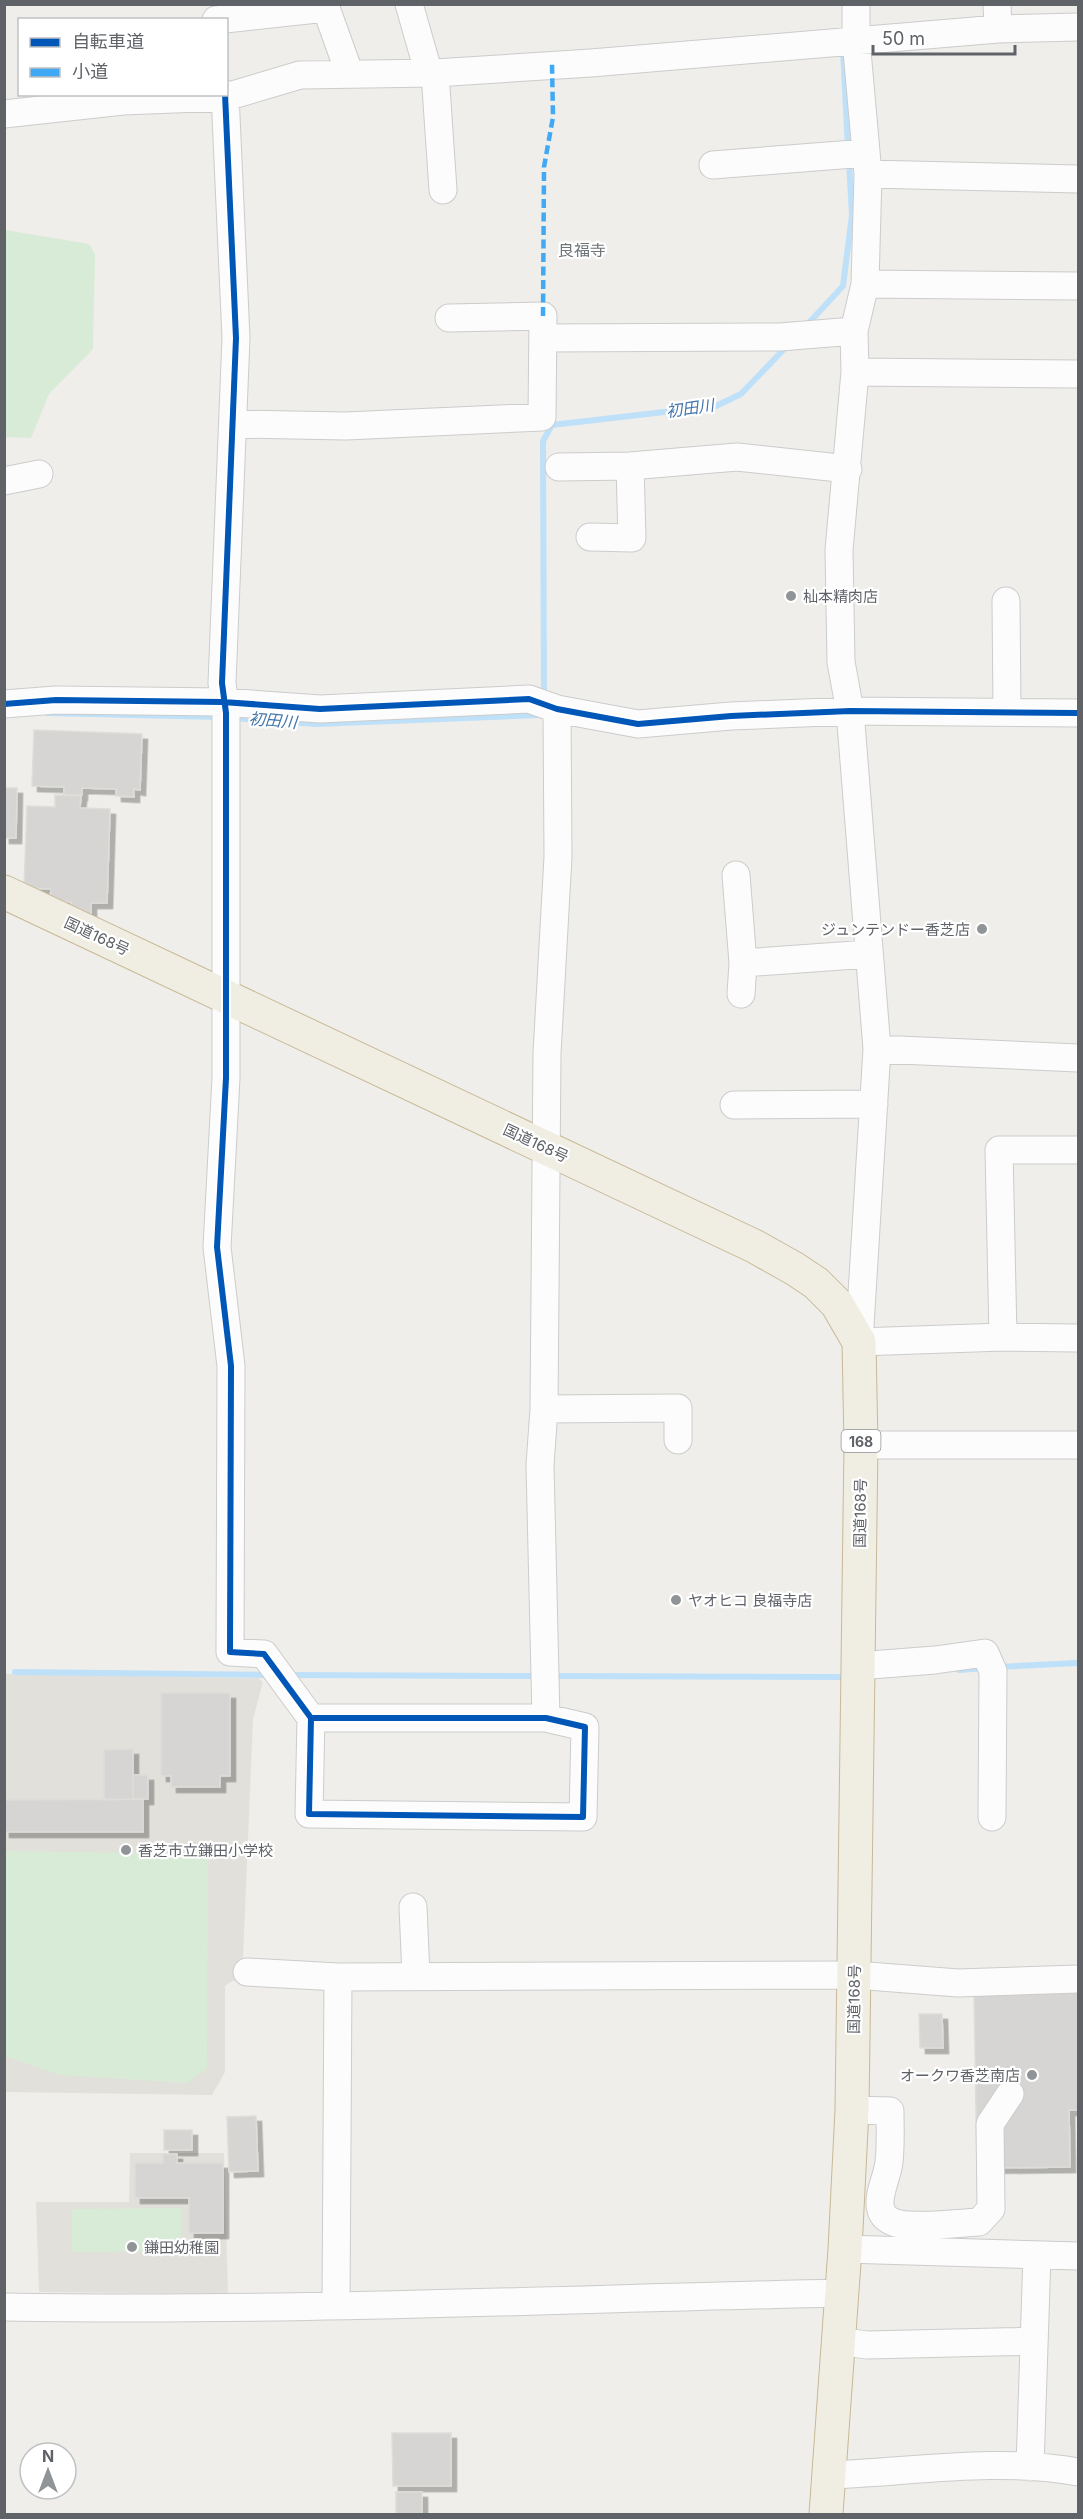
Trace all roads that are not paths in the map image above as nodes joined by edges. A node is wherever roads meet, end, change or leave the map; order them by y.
1 (409, 4) edge
2 (856, 4) edge
3 (998, 17) edge
4 (228, 19) edge
5 (1078, 27) edge
6 (856, 40) junction
7 (349, 72) junction
8 (432, 73) junction
9 (228, 95) edge
10 (225, 96) edge
11 (4, 114) edge
12 (867, 163) junction
13 (713, 165) dead end
14 (1078, 179) edge
15 (442, 190) dead end
16 (865, 284) junction
17 (1078, 286) edge
18 (449, 318) dead end
19 (854, 331) junction
20 (543, 338) junction
21 (855, 372) junction
22 (1078, 374) edge
23 (232, 424) junction
24 (630, 466) junction
25 (559, 467) dead end
26 (848, 469) junction
27 (39, 474) dead end
28 (4, 481) edge
29 (590, 537) dead end
30 (1006, 601) dead end
31 (4, 704) edge
32 (557, 710) junction
33 (850, 711) junction
34 (1007, 711) junction
35 (225, 713) junction
36 (1078, 713) edge
37 (736, 875) dead end
38 (4, 892) edge
39 (869, 954) junction
40 (743, 963) junction
41 (741, 994) dead end
42 (224, 995) junction
43 (877, 1049) junction
44 (1078, 1058) edge
45 (874, 1104) junction
46 (734, 1105) dead end
47 (546, 1148) junction
48 (1078, 1150) edge
49 (1003, 1338) junction
50 (1078, 1338) edge
51 (859, 1342) junction
52 (544, 1409) junction
53 (678, 1440) dead end
54 (861, 1445) junction
55 (1078, 1445) edge
56 (858, 1666) junction
57 (311, 1718) junction
58 (546, 1718) junction
59 (992, 1817) dead end
60 (413, 1907) dead end
61 (247, 1972) dead end
62 (855, 1975) junction
63 (416, 1976) junction
64 (338, 1977) junction
65 (1078, 1979) edge
66 (1010, 2094) dead end
67 (852, 2110) junction
68 (845, 2250) junction
69 (1036, 2255) junction
70 (1078, 2256) edge
71 (842, 2293) junction
72 (336, 2305) junction
73 (4, 2307) edge
74 (837, 2341) junction
75 (1034, 2341) junction
76 (1030, 2466) junction
77 (1078, 2472) edge
78 (829, 2475) junction
79 (826, 2514) edge

1 - 8 street
2 - 6 street
3 - 5 street
3 - 6 street
4 - 7 street
6 - 8 street
6 - 12 street
7 - 8 street
7 - 9 street
8 - 15 street
10 - 11 street
10 - 23 street
12 - 13 street
12 - 14 street
12 - 16 street
16 - 17 street
16 - 19 street
18 - 20 street
19 - 20 street
19 - 21 street
20 - 23 street
21 - 22 street
21 - 26 street
23 - 35 street
24 - 25 street
24 - 26 street
24 - 29 street
26 - 33 street
27 - 28 street
30 - 34 street
31 - 35 street
32 - 33 street
32 - 35 street
32 - 47 street
33 - 34 street
33 - 39 street
34 - 36 street
35 - 42 street
37 - 40 street
38 - 42 highway, 国道168号 / 168
39 - 40 street
39 - 43 street
40 - 41 street
42 - 47 highway, 国道168号 / 168
42 - 57 street
43 - 44 street
43 - 45 street
45 - 46 street
45 - 51 street
47 - 51 highway, 国道168号 / 168
47 - 52 street
48 - 49 street
49 - 50 street
49 - 51 street
51 - 54 highway, 国道168号 / 168
52 - 53 street
52 - 58 street
54 - 55 street
54 - 56 highway, 国道168号 / 168
56 - 59 street
56 - 62 highway, 国道168号 / 168
57 - 58 street
57 - 58 street
60 - 63 street
61 - 64 street
62 - 63 street
62 - 65 street
62 - 67 highway, 国道168号 / 168
63 - 64 street
64 - 72 street
66 - 67 street
67 - 68 highway, 国道168号 / 168
68 - 69 street
68 - 71 highway, 国道168号 / 168
69 - 70 street
69 - 75 street
71 - 72 street
71 - 74 highway, 国道168号 / 168
72 - 73 street
74 - 75 street
74 - 78 highway, 国道168号 / 168
75 - 76 street
76 - 77 street
76 - 78 street
78 - 79 highway, 国道168号 / 168

